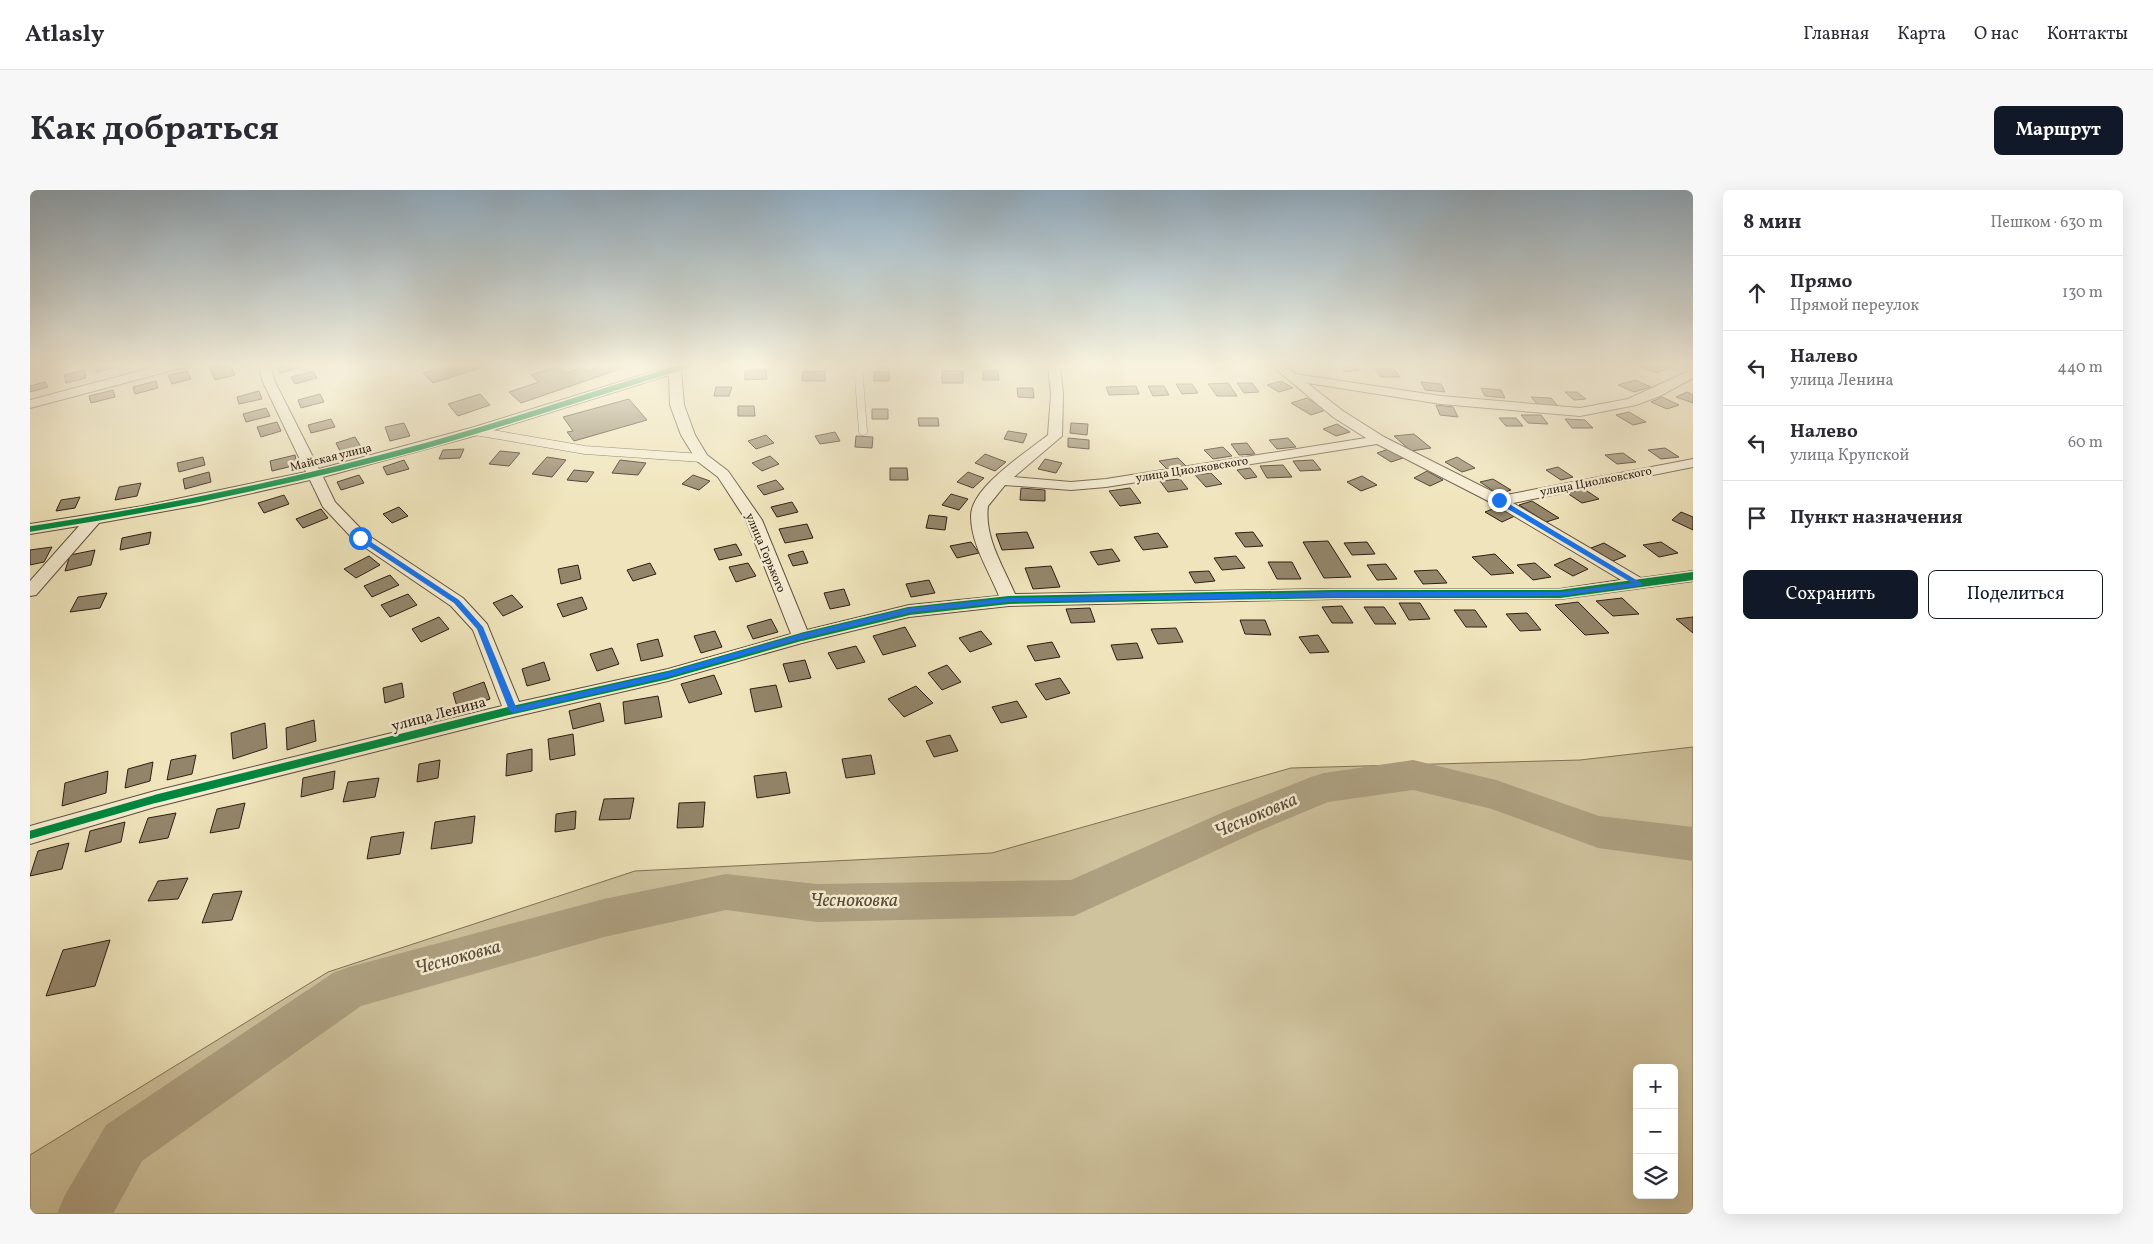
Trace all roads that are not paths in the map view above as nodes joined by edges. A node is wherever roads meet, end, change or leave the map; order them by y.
1 (286, 413) edge
2 (534, 413) edge
3 (680, 413) edge
4 (862, 413) edge
5 (1056, 413) edge
6 (1337, 413) edge
7 (475, 431) junction
8 (863, 431) dead end
9 (1380, 440) junction
10 (702, 458) junction
11 (1693, 463) edge
12 (314, 475) junction
13 (1003, 480) junction
14 (1499, 500) junction
15 (92, 520) junction
16 (30, 529) edge
17 (1693, 576) edge
18 (1640, 584) junction
19 (30, 591) edge
20 (1009, 600) junction
21 (801, 637) junction
22 (513, 710) junction
23 (30, 836) edge

1 - 12 street
2 - 7 street, Майская улица
3 - 10 street, улица Горького
4 - 8 lane
5 - 13 street
6 - 9 street
7 - 10 lane
7 - 12 street, Майская улица
9 - 13 street, улица Циолковского
9 - 14 street
10 - 21 street, улица Горького
11 - 14 street, улица Циолковского
12 - 15 street, Майская улица
12 - 22 street
13 - 20 street
14 - 18 street
15 - 16 street, Майская улица
15 - 19 street
17 - 18 street, улица Ленина
18 - 20 street, улица Ленина
20 - 21 street, улица Ленина
21 - 22 street, улица Ленина
22 - 23 street, улица Ленина

